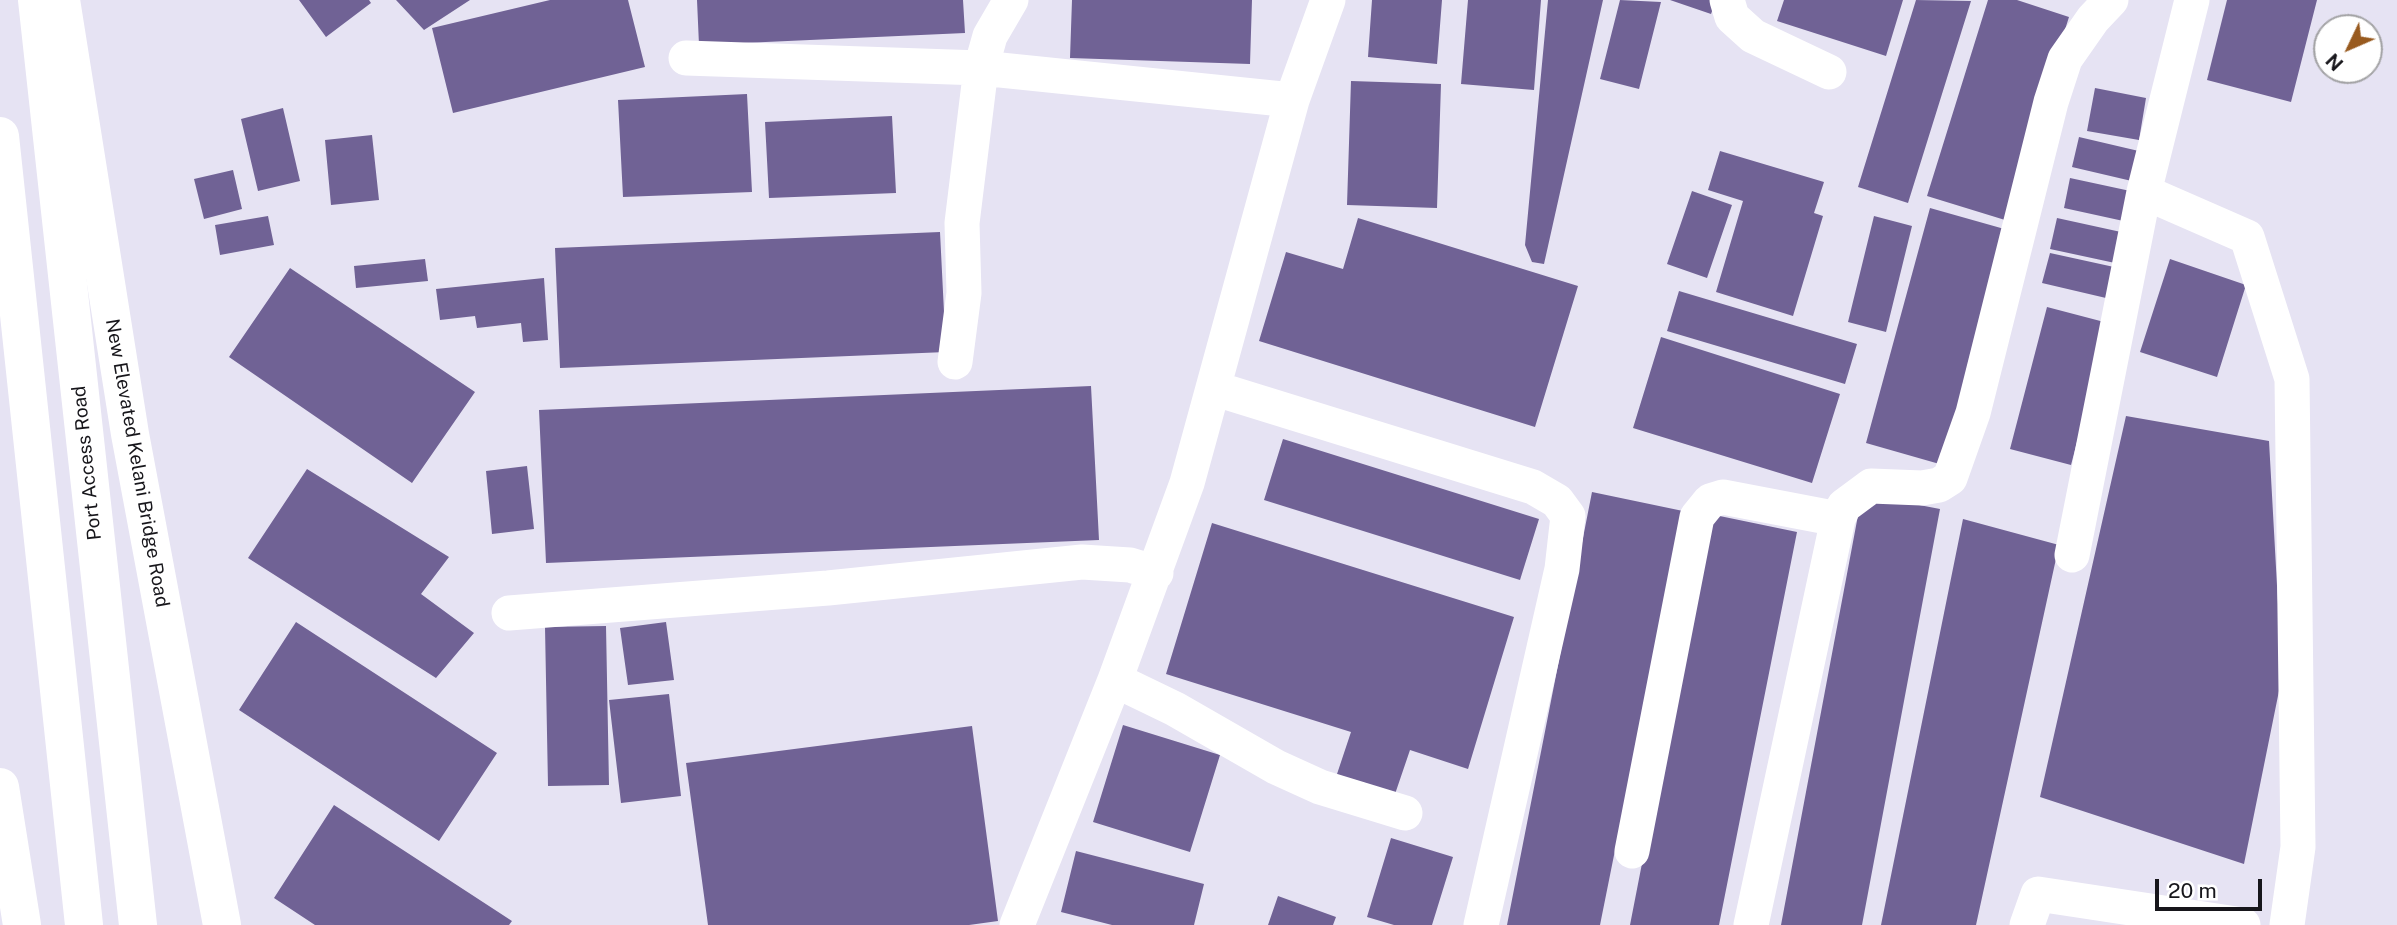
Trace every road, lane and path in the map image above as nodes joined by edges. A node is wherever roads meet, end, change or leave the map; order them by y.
1 (37, 0) edge
2 (61, 0) edge
3 (1010, 0) edge
4 (1328, 0) edge
5 (1727, 0) edge
6 (2110, 0) edge
7 (2192, 0) edge
8 (686, 58) dead end
9 (981, 68) junction
10 (1829, 72) dead end
11 (1292, 100) junction
12 (0, 136) edge
13 (2144, 192) junction
14 (955, 362) dead end
15 (1213, 388) junction
16 (1838, 519) junction
17 (2072, 555) dead end
18 (1156, 573) junction
19 (509, 613) dead end
20 (1115, 680) junction
21 (0, 787) edge
22 (1405, 813) dead end
23 (1632, 850) dead end
24 (22, 925) edge
25 (85, 925) edge
26 (138, 925) edge
27 (222, 925) edge
28 (1017, 925) edge
29 (1481, 925) edge
30 (1751, 925) edge
31 (2027, 925) edge
32 (2243, 925) edge
33 (2287, 925) edge

1 - 26 main road, Port Access Road
2 - 27 main road, New Elevated Kelani Bridge Road
3 - 9 street
4 - 11 street
5 - 10 street
6 - 16 street
7 - 13 street
8 - 9 street
9 - 11 street
9 - 14 street
11 - 15 street
12 - 25 main road
13 - 17 street
13 - 33 street
15 - 18 street
15 - 29 street
16 - 23 street
16 - 30 street
18 - 19 street
18 - 20 street
20 - 22 street
20 - 28 street
21 - 24 main road
31 - 32 street

